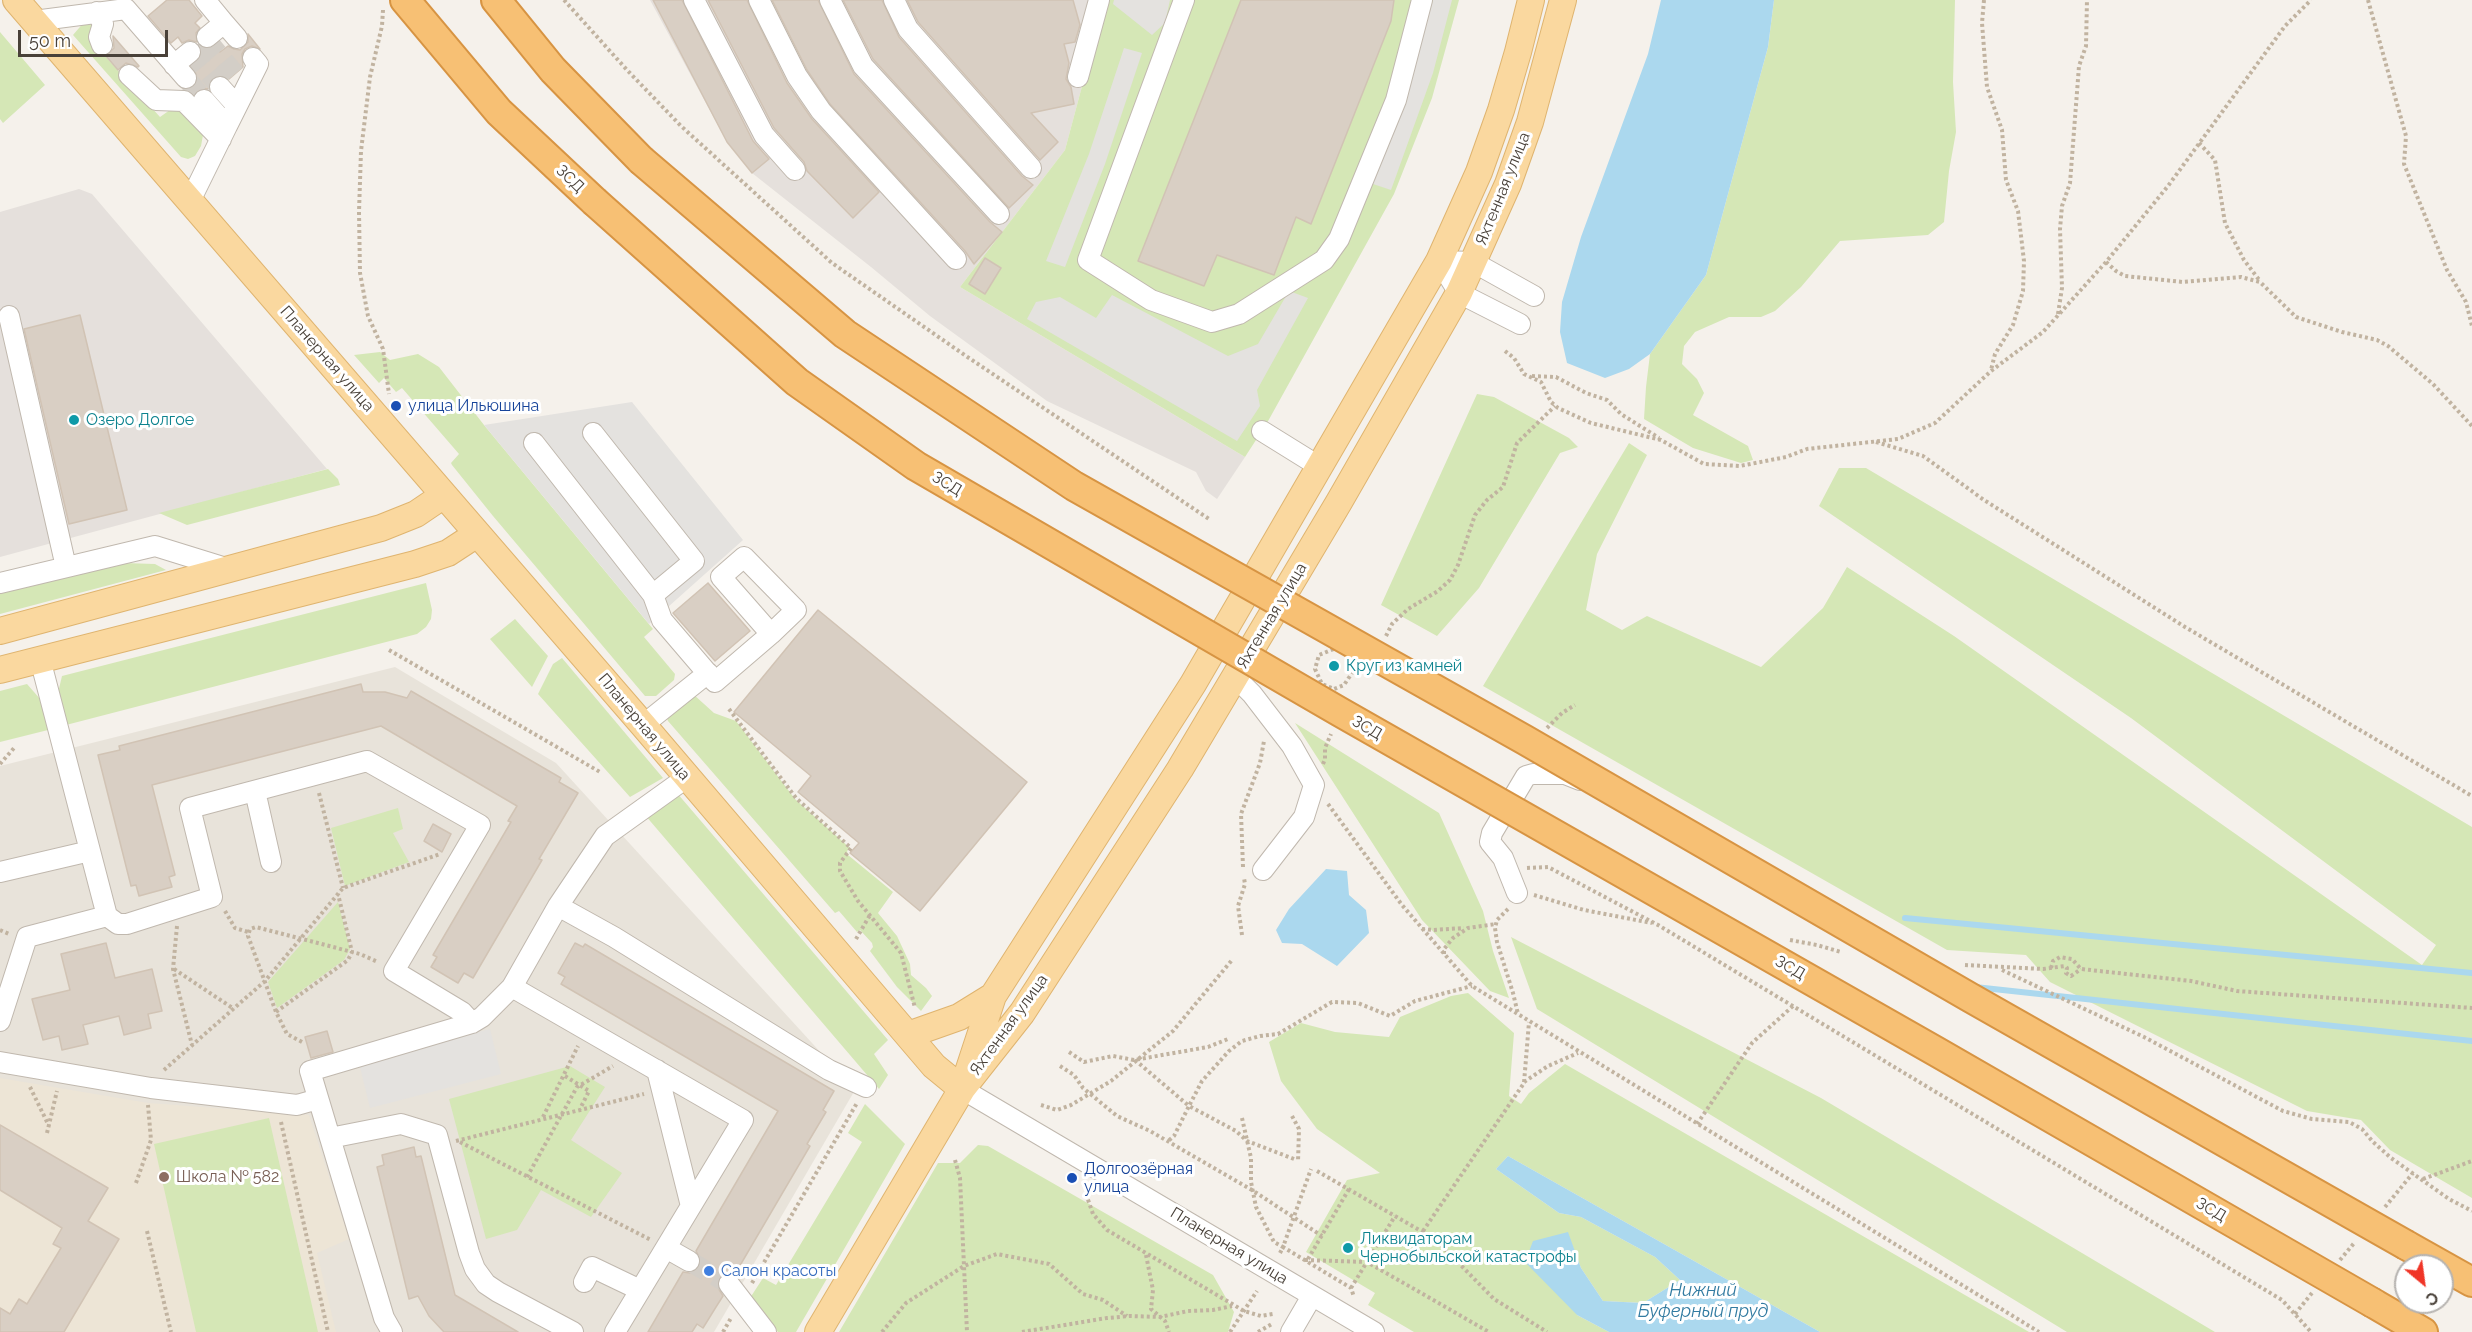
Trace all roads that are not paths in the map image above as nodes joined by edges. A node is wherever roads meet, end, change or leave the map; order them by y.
1 (16, 0) edge
2 (205, 0) edge
3 (405, 0) edge
4 (496, 0) edge
5 (694, 0) edge
6 (759, 0) edge
7 (830, 0) edge
8 (894, 0) edge
9 (1098, 0) edge
10 (1184, 0) edge
11 (1422, 0) edge
12 (1531, 0) edge
13 (1563, 0) edge
14 (135, 5) edge
15 (97, 12) junction
16 (34, 21) junction
17 (224, 23) junction
18 (207, 36) dead end
19 (237, 38) dead end
20 (102, 45) dead end
21 (189, 52) dead end
22 (253, 58) dead end
23 (129, 75) dead end
24 (1078, 77) dead end
25 (204, 100) tunnel mouth
26 (224, 133) junction
27 (1031, 168) dead end
28 (795, 170) dead end
29 (190, 201) junction
30 (999, 214) dead end
31 (956, 259) dead end
32 (1439, 261) junction
33 (1473, 262) junction
34 (1459, 292) junction
35 (1534, 296) dead end
36 (9, 316) dead end
37 (1520, 324) dead end
38 (1263, 431) dead end
39 (593, 433) dead end
40 (534, 444) dead end
41 (1320, 467) junction
42 (444, 495) junction
43 (477, 534) junction
44 (66, 567) junction
45 (226, 568) junction
46 (0, 583) edge
47 (653, 595) junction
48 (0, 631) edge
49 (771, 634) dead end
50 (40, 660) junction
51 (0, 670) edge
52 (708, 673) junction
53 (1236, 678) junction
54 (643, 725) junction
55 (686, 778) junction
56 (255, 790) junction
57 (90, 851) junction
58 (271, 862) dead end
59 (1263, 870) dead end
60 (0, 872) edge
61 (1514, 887) road end
62 (558, 906) junction
63 (107, 916) junction
64 (1827, 922) dead end
65 (512, 987) junction
66 (993, 996) junction
67 (0, 1021) edge
68 (472, 1023) junction
69 (908, 1035) junction
70 (0, 1062) edge
71 (660, 1080) junction
72 (866, 1087) road end
73 (962, 1089) junction
74 (318, 1099) junction
75 (330, 1138) junction
76 (691, 1206) junction
77 (666, 1248) junction
78 (689, 1261) tunnel mouth
79 (584, 1282) dead end
80 (2472, 1282) edge
81 (729, 1284) tunnel mouth
82 (640, 1290) junction
83 (1312, 1296) junction
84 (392, 1332) edge
85 (573, 1332) edge
86 (615, 1332) edge
87 (766, 1332) edge
88 (818, 1332) edge
89 (1291, 1332) edge
90 (1374, 1332) edge
91 (2422, 1332) edge

1 - 16 main road, Планерная улица
2 - 17 street
3 - 91 highway, ЗСД, bridge
4 - 80 highway, bridge
5 - 28 street
6 - 31 street
7 - 30 street
8 - 27 street
9 - 24 street
10 - 11 street
12 - 32 main road, Яхтенная улица
13 - 33 main road, Яхтенная улица
14 - 15 street
14 - 21 street
15 - 16 street
15 - 20 street
16 - 29 main road, Планерная улица
17 - 18 street
17 - 19 street
22 - 26 street
23 - 26 street
25 - 26 street
26 - 29 street
29 - 42 main road, Планерная улица
32 - 33 street
32 - 34 street
32 - 41 main road, Яхтенная улица
33 - 34 main road, Яхтенная улица
33 - 35 street
34 - 37 street
34 - 53 main road, Яхтенная улица
36 - 44 street
38 - 41 street
39 - 47 street
40 - 47 street
41 - 66 main road, Яхтенная улица
42 - 43 main road, Планерная улица
42 - 45 main road
43 - 50 main road
43 - 54 main road, Планерная улица
44 - 45 street
44 - 46 street
45 - 48 main road
47 - 52 street
49 - 52 street
50 - 51 main road
50 - 57 street
52 - 54 street
53 - 59 street
53 - 73 main road, Яхтенная улица
54 - 55 main road, Планерная улица
55 - 62 street
55 - 69 main road, Планерная улица
56 - 58 street
56 - 63 street
56 - 68 street
57 - 60 street
57 - 63 street
61 - 64 street
62 - 65 street
62 - 72 street
63 - 67 street
65 - 68 street
65 - 71 street
66 - 69 main road
66 - 73 main road, Яхтенная улица
68 - 74 street
69 - 73 main road, Планерная улица
70 - 74 street
71 - 76 street
71 - 76 street
73 - 83 street, Планерная улица
73 - 88 main road
74 - 75 street
75 - 84 street
75 - 85 street
76 - 77 street
77 - 78 street
77 - 82 street
79 - 82 street
81 - 87 street
82 - 86 street
83 - 89 street
83 - 90 street, Планерная улица

